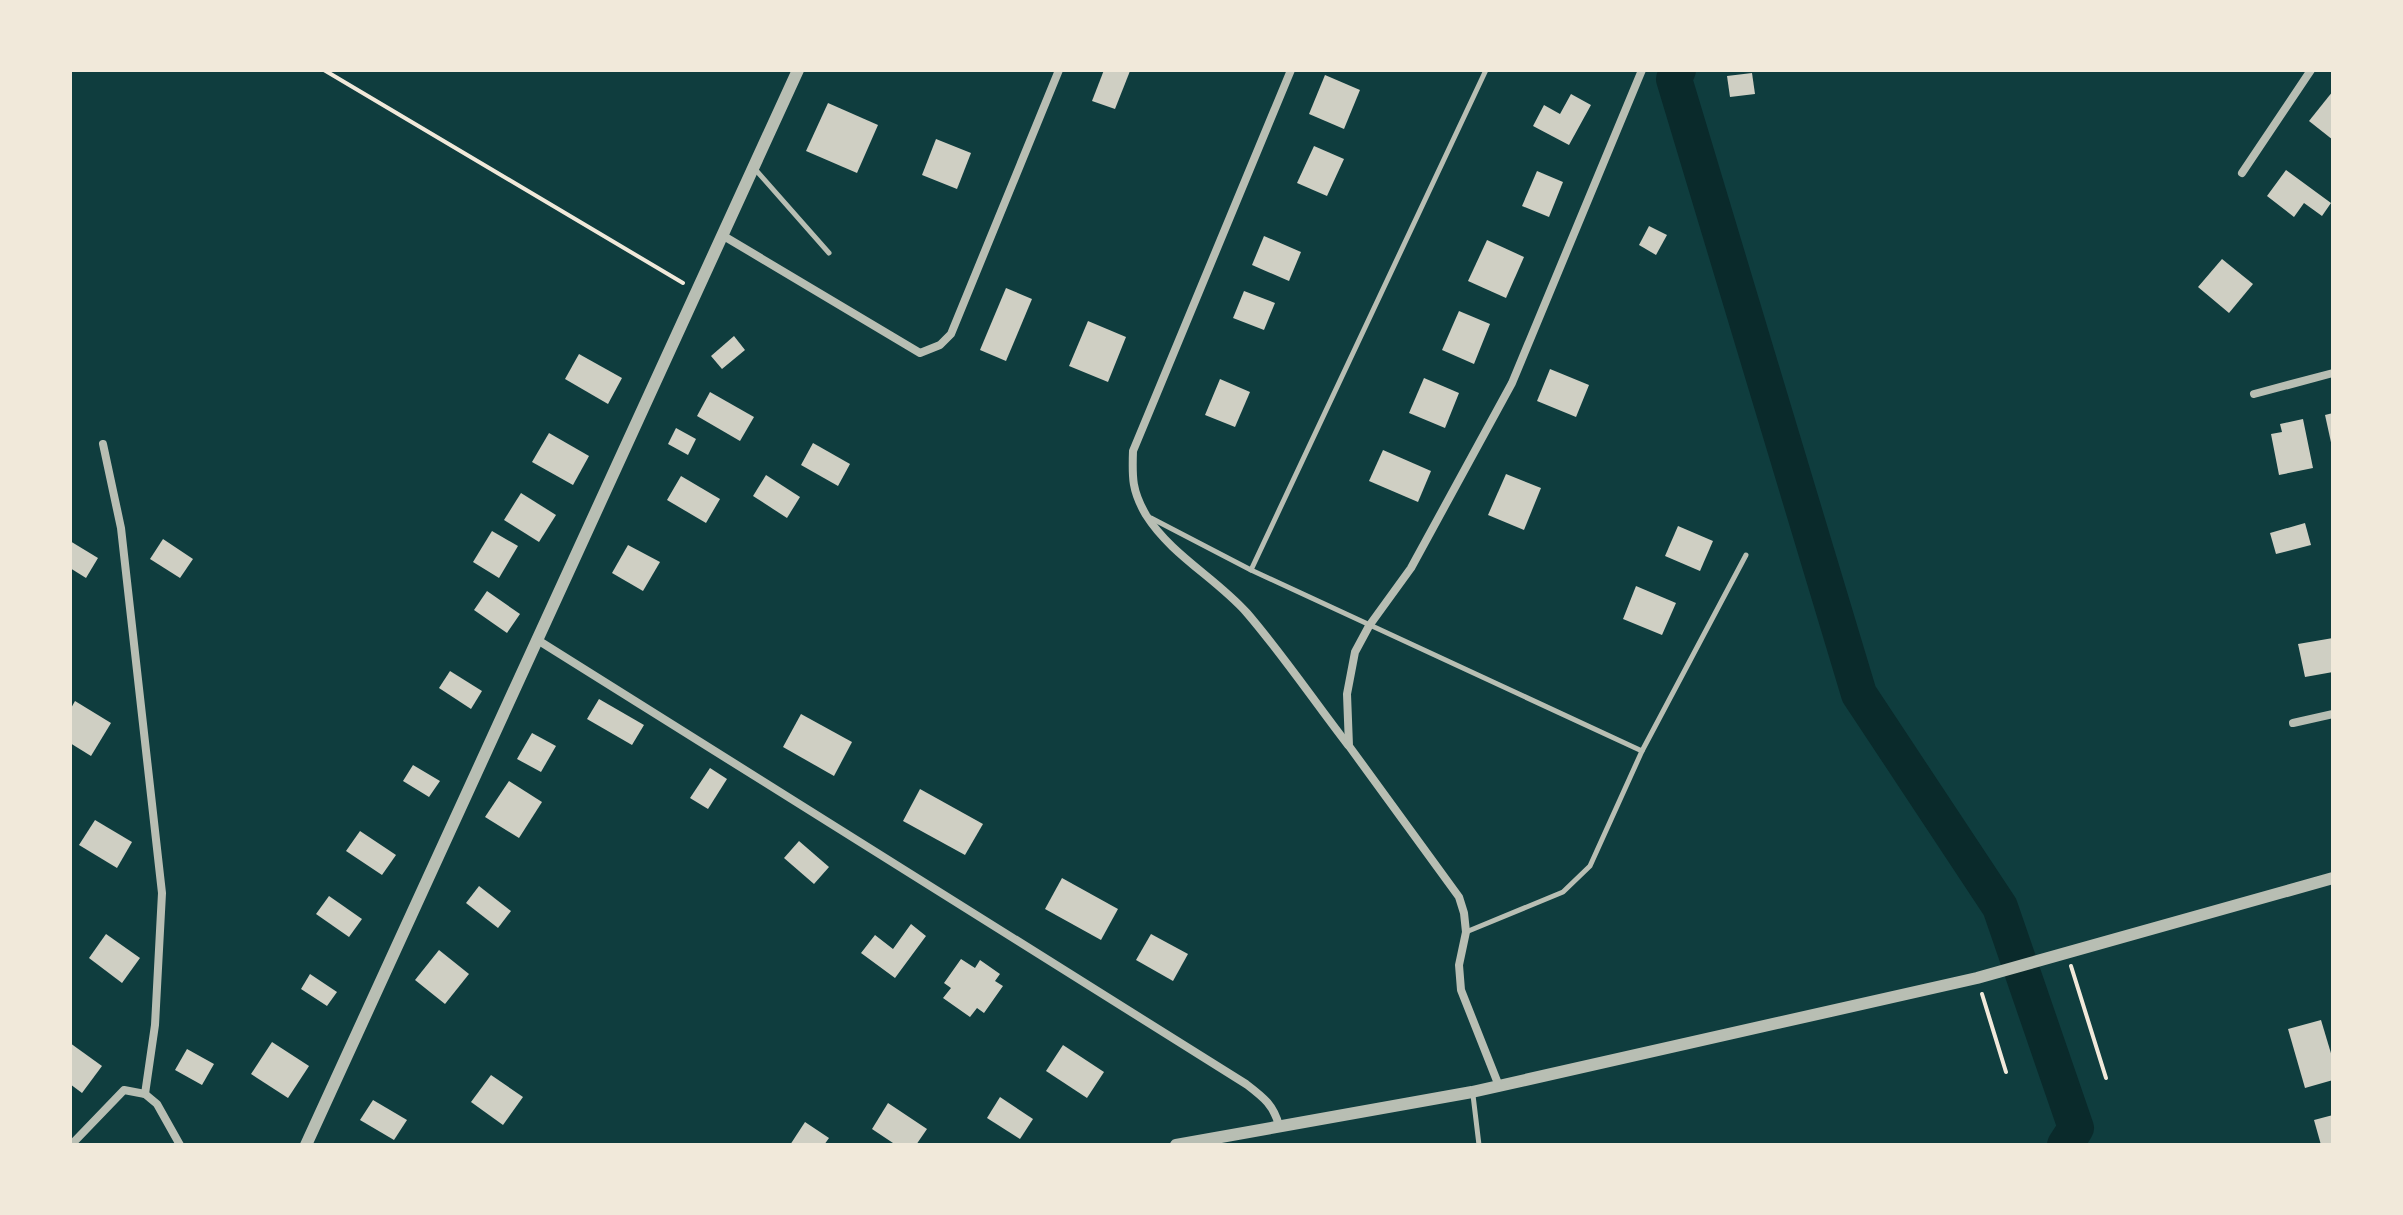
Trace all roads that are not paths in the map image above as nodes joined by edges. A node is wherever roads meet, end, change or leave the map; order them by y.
1 (798, 70) edge
2 (1059, 70) edge
3 (1291, 70) edge
4 (1486, 70) edge
5 (1642, 70) edge
6 (2311, 70) edge
7 (753, 167) junction
8 (2242, 173) dead end
9 (722, 235) junction
10 (829, 253) dead end
11 (2333, 373) edge
12 (2254, 394) dead end
13 (103, 444) dead end
14 (1147, 516) junction
15 (1746, 555) dead end
16 (1251, 570) junction
17 (1369, 626) junction
18 (536, 639) junction
19 (2333, 714) edge
20 (2293, 723) dead end
21 (1349, 746) junction
22 (1642, 751) junction
23 (2332, 882) edge
24 (1466, 932) junction
25 (1499, 1086) junction
26 (1472, 1092) junction
27 (145, 1094) junction
28 (1279, 1126) junction
29 (71, 1145) edge
30 (180, 1145) edge
31 (306, 1145) edge
32 (1176, 1145) edge
33 (1479, 1145) edge

1 - 7 street
2 - 9 street
3 - 14 street
4 - 16 lane
5 - 17 street
6 - 8 street
7 - 9 street
7 - 10 lane
9 - 18 street
11 - 12 street
13 - 27 street
14 - 16 lane
14 - 21 street
15 - 22 lane
16 - 17 lane
17 - 21 street
17 - 22 lane
18 - 28 street
18 - 31 street
19 - 20 street
21 - 24 street
22 - 24 lane
23 - 25 street
24 - 25 street
25 - 26 street
26 - 28 street
26 - 33 lane
27 - 29 street
27 - 30 street
28 - 32 street

